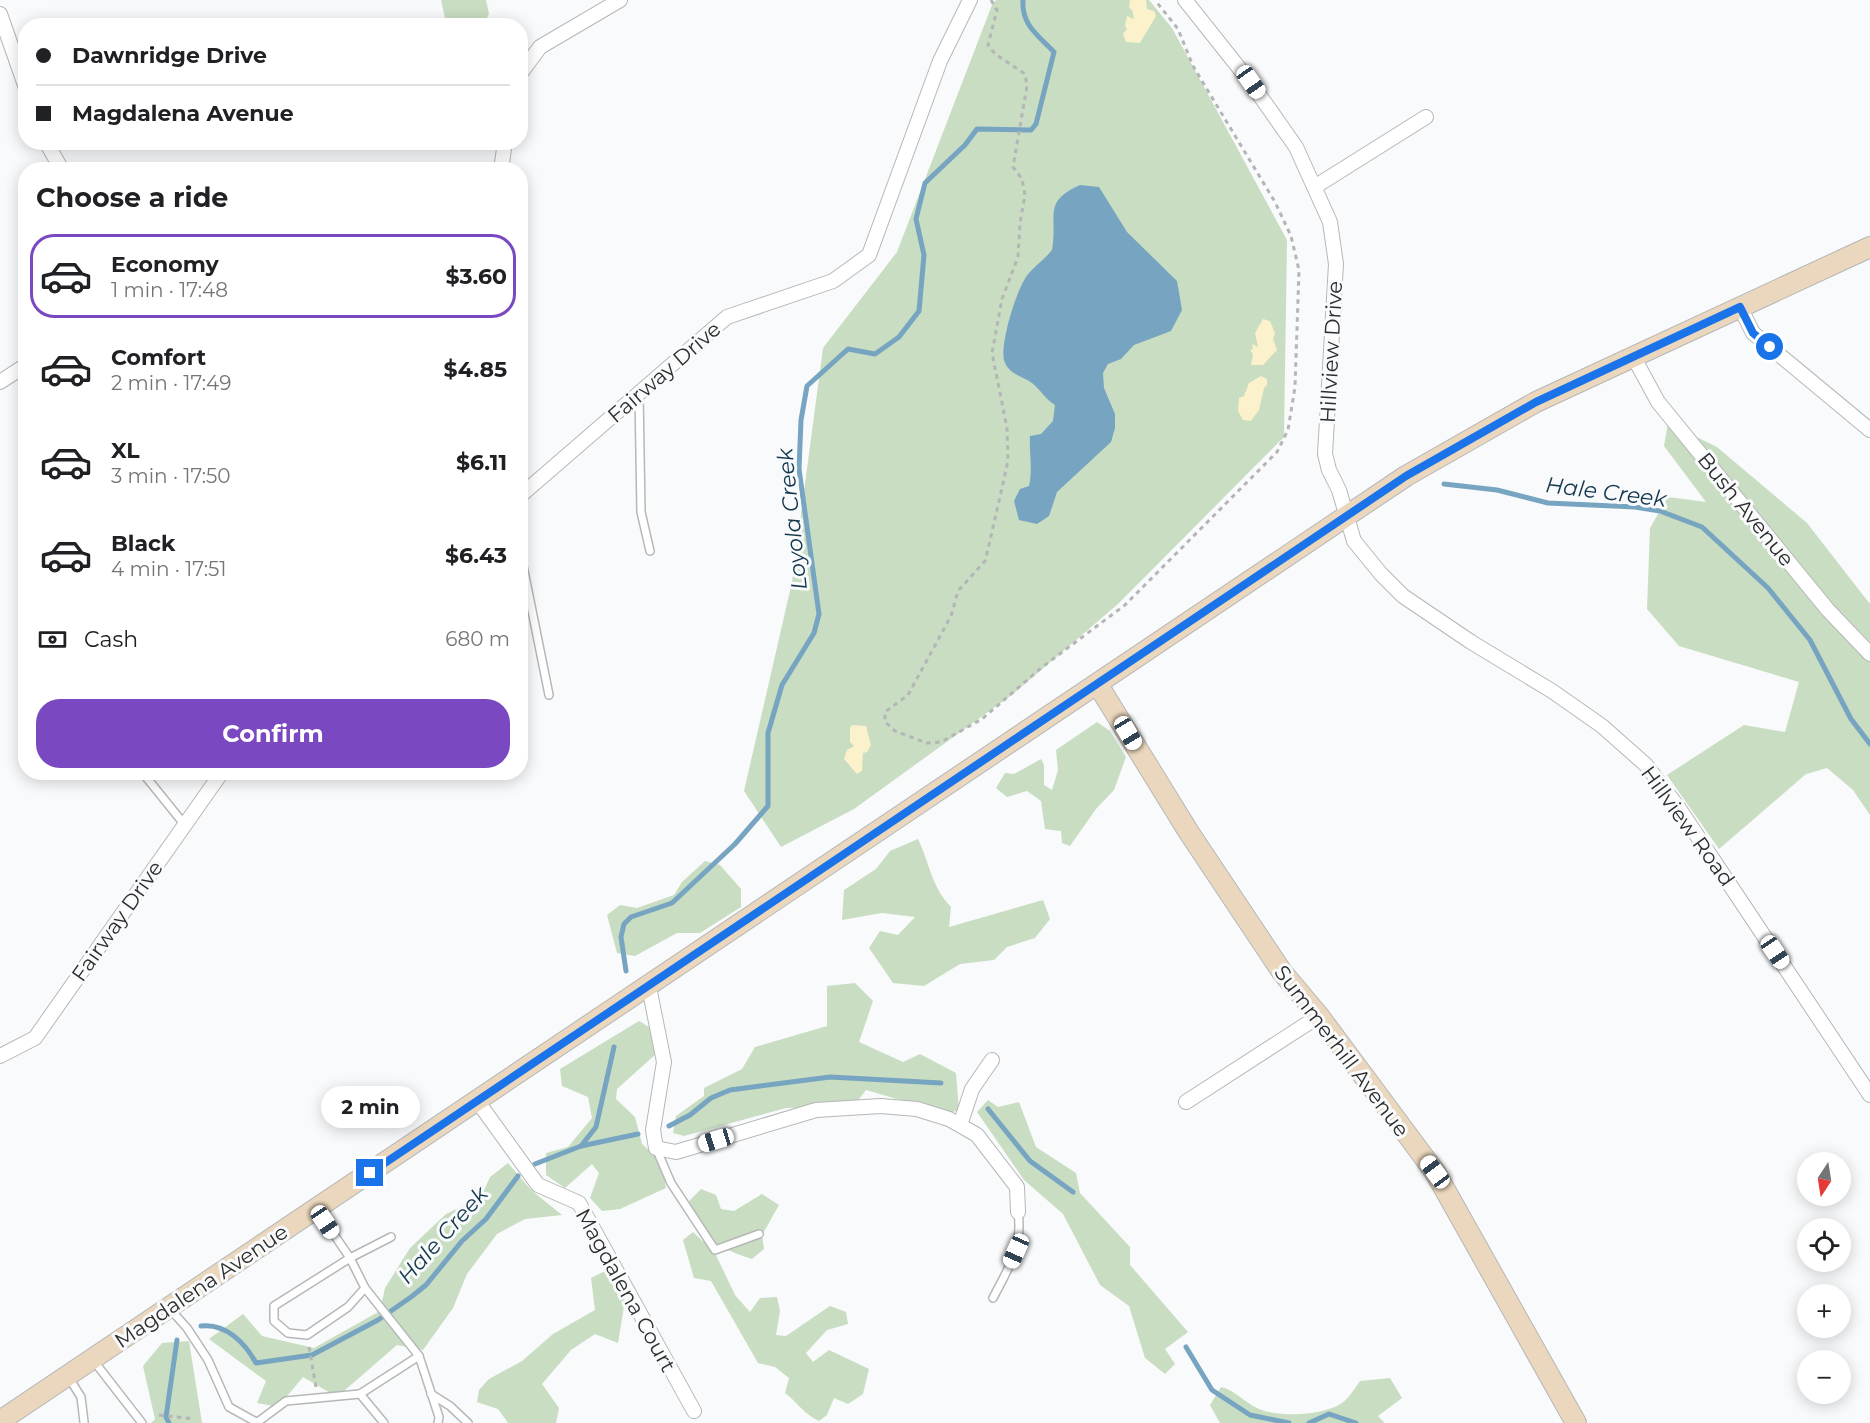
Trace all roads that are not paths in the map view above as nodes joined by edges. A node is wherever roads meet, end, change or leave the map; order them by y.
1 (620, 0) edge
2 (970, 0) edge
3 (1185, 0) edge
4 (0, 14) edge
5 (528, 63) edge
6 (18, 65) edge
7 (1426, 117) dead end
8 (1316, 186) junction
9 (1870, 247) edge
10 (1740, 307) junction
11 (1633, 356) junction
12 (18, 370) edge
13 (0, 382) edge
14 (639, 394) junction
15 (1870, 430) edge
16 (528, 489) edge
17 (1348, 518) junction
18 (651, 552) dead end
19 (528, 591) edge
20 (1870, 654) edge
21 (1098, 685) junction
22 (549, 695) dead end
23 (148, 780) edge
24 (216, 780) edge
25 (184, 824) junction
26 (649, 987) junction
27 (1319, 1016) junction
28 (0, 1056) edge
29 (992, 1060) dead end
30 (1870, 1095) edge
31 (1186, 1101) dead end
32 (478, 1102) junction
33 (960, 1125) junction
34 (656, 1148) junction
35 (317, 1209) junction
36 (1018, 1212) joint
37 (759, 1234) dead end
38 (391, 1238) dead end
39 (350, 1257) junction
40 (365, 1288) junction
41 (993, 1298) dead end
42 (168, 1307) junction
43 (419, 1356) junction
44 (92, 1358) junction
45 (67, 1375) junction
46 (360, 1394) junction
47 (431, 1394) junction
48 (694, 1411) dead end
49 (0, 1421) edge
50 (259, 1422) edge
51 (83, 1423) edge
52 (142, 1423) edge
53 (384, 1423) edge
54 (438, 1423) edge
55 (468, 1423) edge
56 (1576, 1423) edge

1 - 5 street
2 - 14 street, Fairway Drive
3 - 8 street, Hillview Drive
4 - 6 street
7 - 8 street
8 - 17 street, Hillview Drive
9 - 10 main road, Magdalena Avenue
10 - 11 main road, Magdalena Avenue
10 - 15 street
11 - 17 main road, Magdalena Avenue
11 - 20 street, Bush Avenue
12 - 13 street
14 - 16 street, Fairway Drive
14 - 18 lane
17 - 21 main road, Magdalena Avenue
17 - 30 street, Hillview Road
19 - 22 lane
21 - 26 main road, Magdalena Avenue
21 - 27 main road, Summerhill Avenue
23 - 25 lane
24 - 25 street, Fairway Drive
25 - 28 street, Fairway Drive
26 - 32 main road, Magdalena Avenue
26 - 34 street
27 - 31 street
27 - 56 main road, Summerhill Avenue
29 - 33 street
32 - 35 main road, Magdalena Avenue
32 - 48 street, Magdalena Court
33 - 34 street
33 - 36 street
34 - 37 lane
35 - 39 lane
35 - 42 main road, Magdalena Avenue
36 - 41 lane
38 - 39 lane
39 - 40 lane
39 - 40 lane
40 - 43 lane
42 - 44 main road, Magdalena Avenue
42 - 50 lane
43 - 46 lane
43 - 47 lane
44 - 45 main road, Magdalena Avenue
44 - 52 lane
45 - 49 main road, Magdalena Avenue
45 - 51 lane
46 - 50 lane
46 - 53 lane
47 - 54 lane
47 - 55 lane

